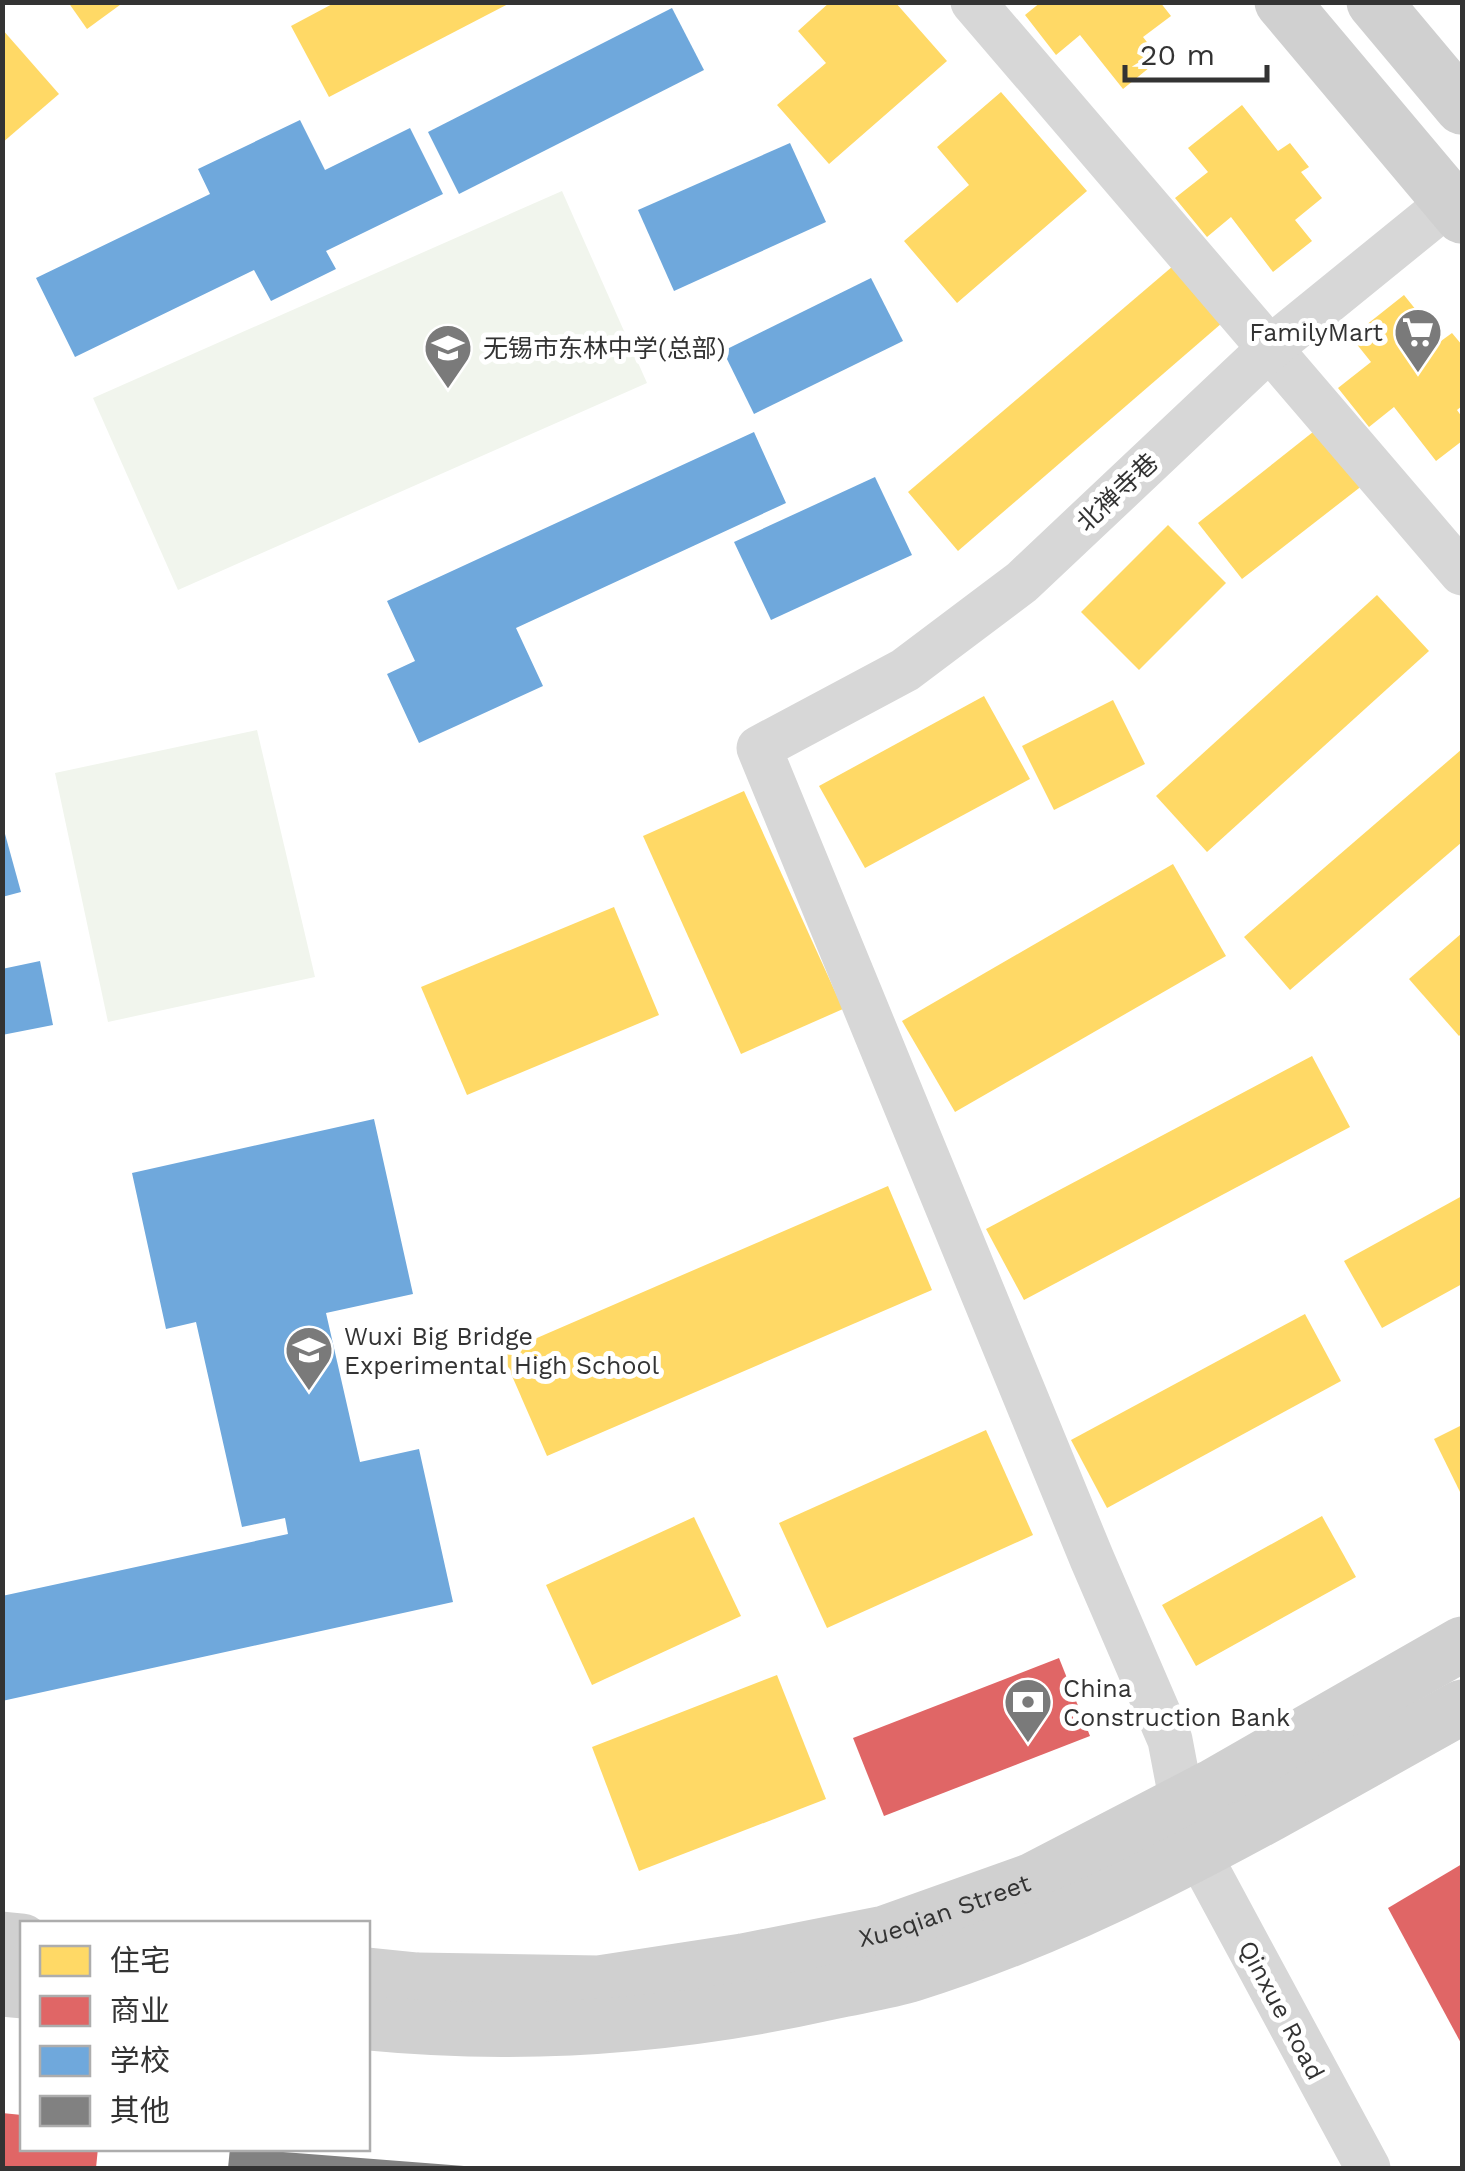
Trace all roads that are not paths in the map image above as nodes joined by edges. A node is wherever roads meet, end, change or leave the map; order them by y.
1 (973, 2) edge
2 (1282, 2) edge
3 (1374, 2) edge
4 (1462, 107) edge
5 (1456, 209) edge
6 (1269, 350) junction
7 (1462, 573) edge
8 (759, 748) joint
9 (1462, 1644) edge
10 (1462, 1707) edge
11 (1189, 1827) junction
12 (370, 1975) edge
13 (370, 2023) edge
14 (1368, 2168) edge

1 - 6 street
2 - 5 main road
3 - 4 main road
5 - 6 street, 北禅寺巷
6 - 7 street
6 - 8 street, 北禅寺巷
8 - 11 street, Qinxue Road
9 - 11 main road, Xueqian Street
10 - 11 main road, Xueqian Street
11 - 12 main road, Xueqian Street
11 - 13 main road, Xueqian Street
11 - 14 street, Qinxue Road

